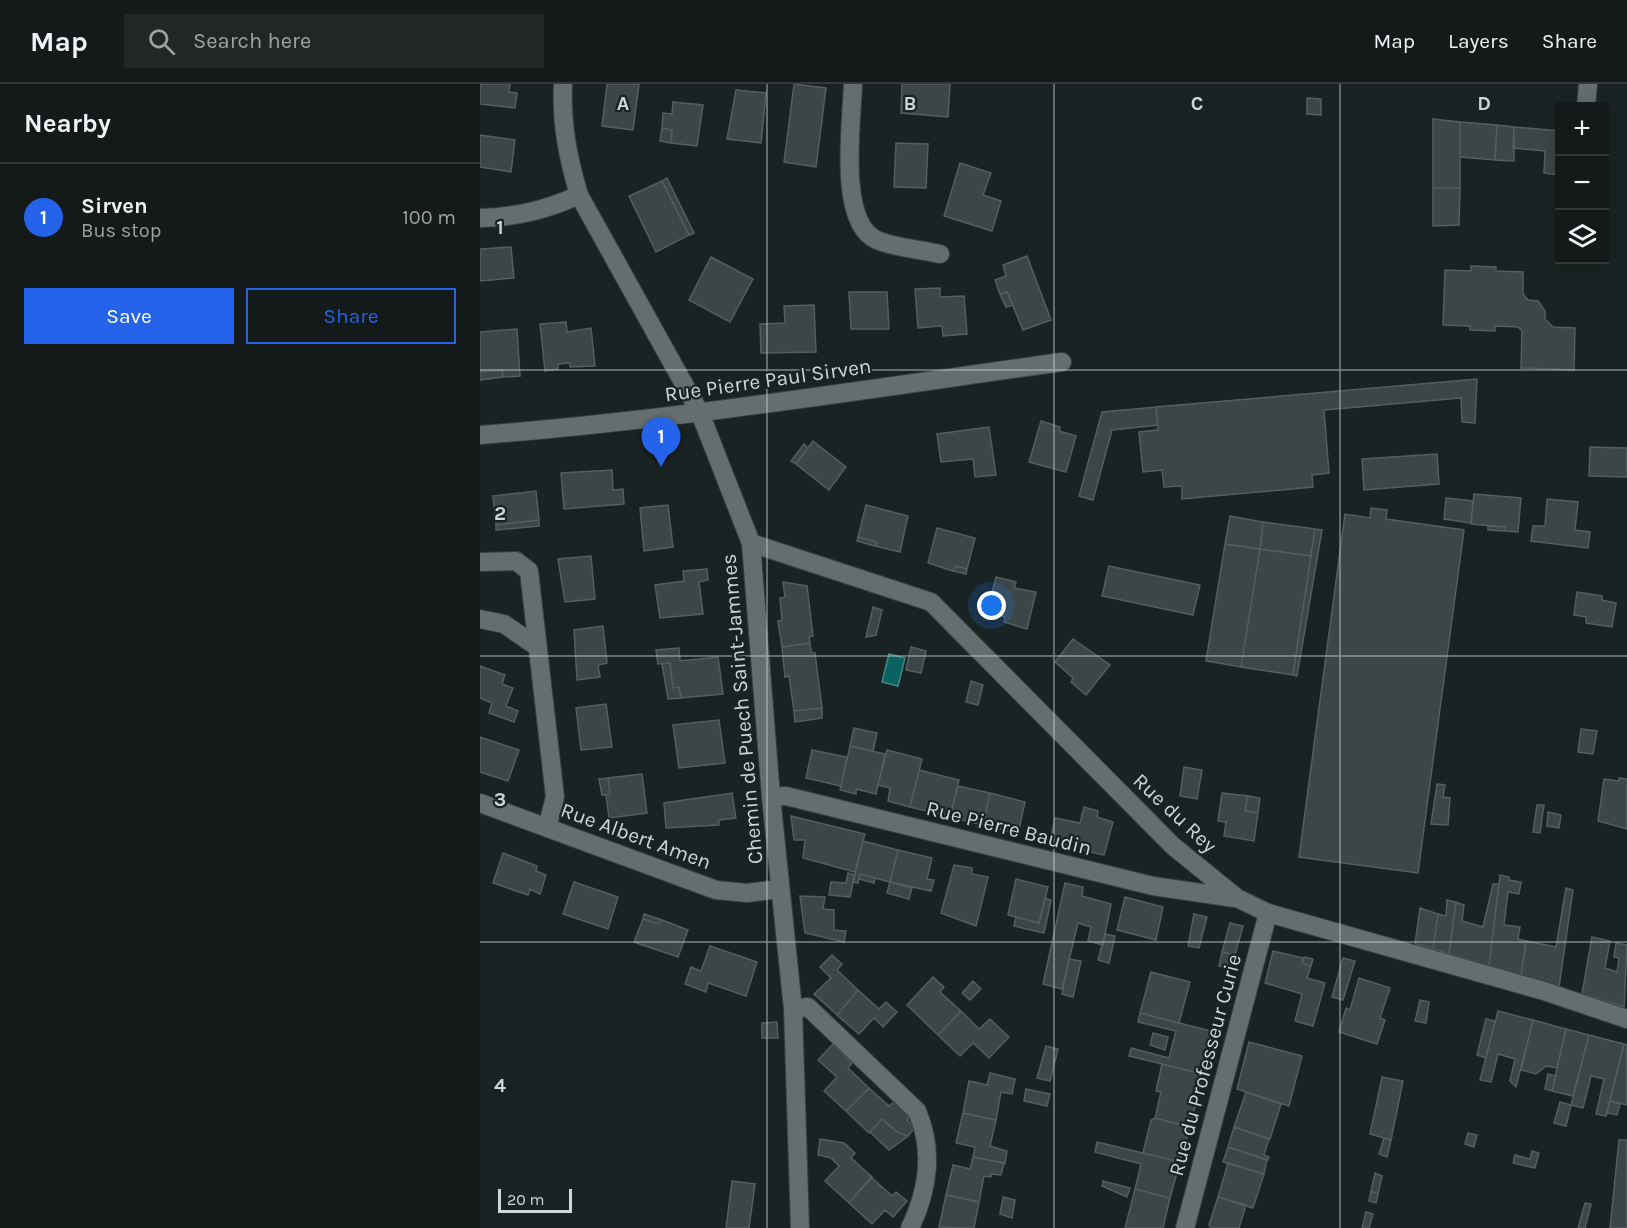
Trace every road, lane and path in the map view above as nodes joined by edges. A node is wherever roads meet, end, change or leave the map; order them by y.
1 (563, 84) edge
2 (853, 84) edge
3 (1588, 84) edge
4 (1587, 102) edge
5 (579, 195) junction
6 (480, 218) edge
7 (940, 254) dead end
8 (1062, 362) dead end
9 (700, 413) junction
10 (480, 435) edge
11 (751, 543) junction
12 (480, 562) edge
13 (480, 619) edge
14 (536, 646) junction
15 (771, 797) junction
16 (480, 803) edge
17 (547, 828) junction
18 (1184, 856) junction
19 (1168, 888) junction
20 (779, 890) junction
21 (1237, 898) junction
22 (1268, 913) junction
23 (793, 1009) junction
24 (1627, 1019) edge
25 (800, 1228) edge
26 (894, 1228) edge
27 (910, 1228) edge
28 (1185, 1228) edge

1 - 5 street, Chemin de Puech Saint-Jammes
2 - 7 street
3 - 4 street
5 - 6 street
5 - 9 street, Chemin de Puech Saint-Jammes
8 - 9 street, Rue Pierre Paul Sirven
9 - 10 street, Rue Pierre Paul Sirven
9 - 11 street, Chemin de Puech Saint-Jammes
11 - 15 street, Chemin de Puech Saint-Jammes
11 - 18 street, Rue du Rey
12 - 14 street
13 - 14 street
14 - 17 street
15 - 19 street, Rue Pierre Baudin
15 - 20 street, Chemin de Puech Saint-Jammes
16 - 17 street, Rue Albert Amen
17 - 20 street, Rue Albert Amen
18 - 19 street
18 - 21 street, Rue du Rey
19 - 21 street, Rue Pierre Baudin
20 - 23 street, Chemin de Puech Saint-Jammes
21 - 22 street, Rue du Rey
22 - 24 street, Rue du Rey
22 - 28 street, Rue du Professeur Curie
23 - 25 street, Chemin de Puech Saint-Jammes
23 - 27 street
26 - 27 street

